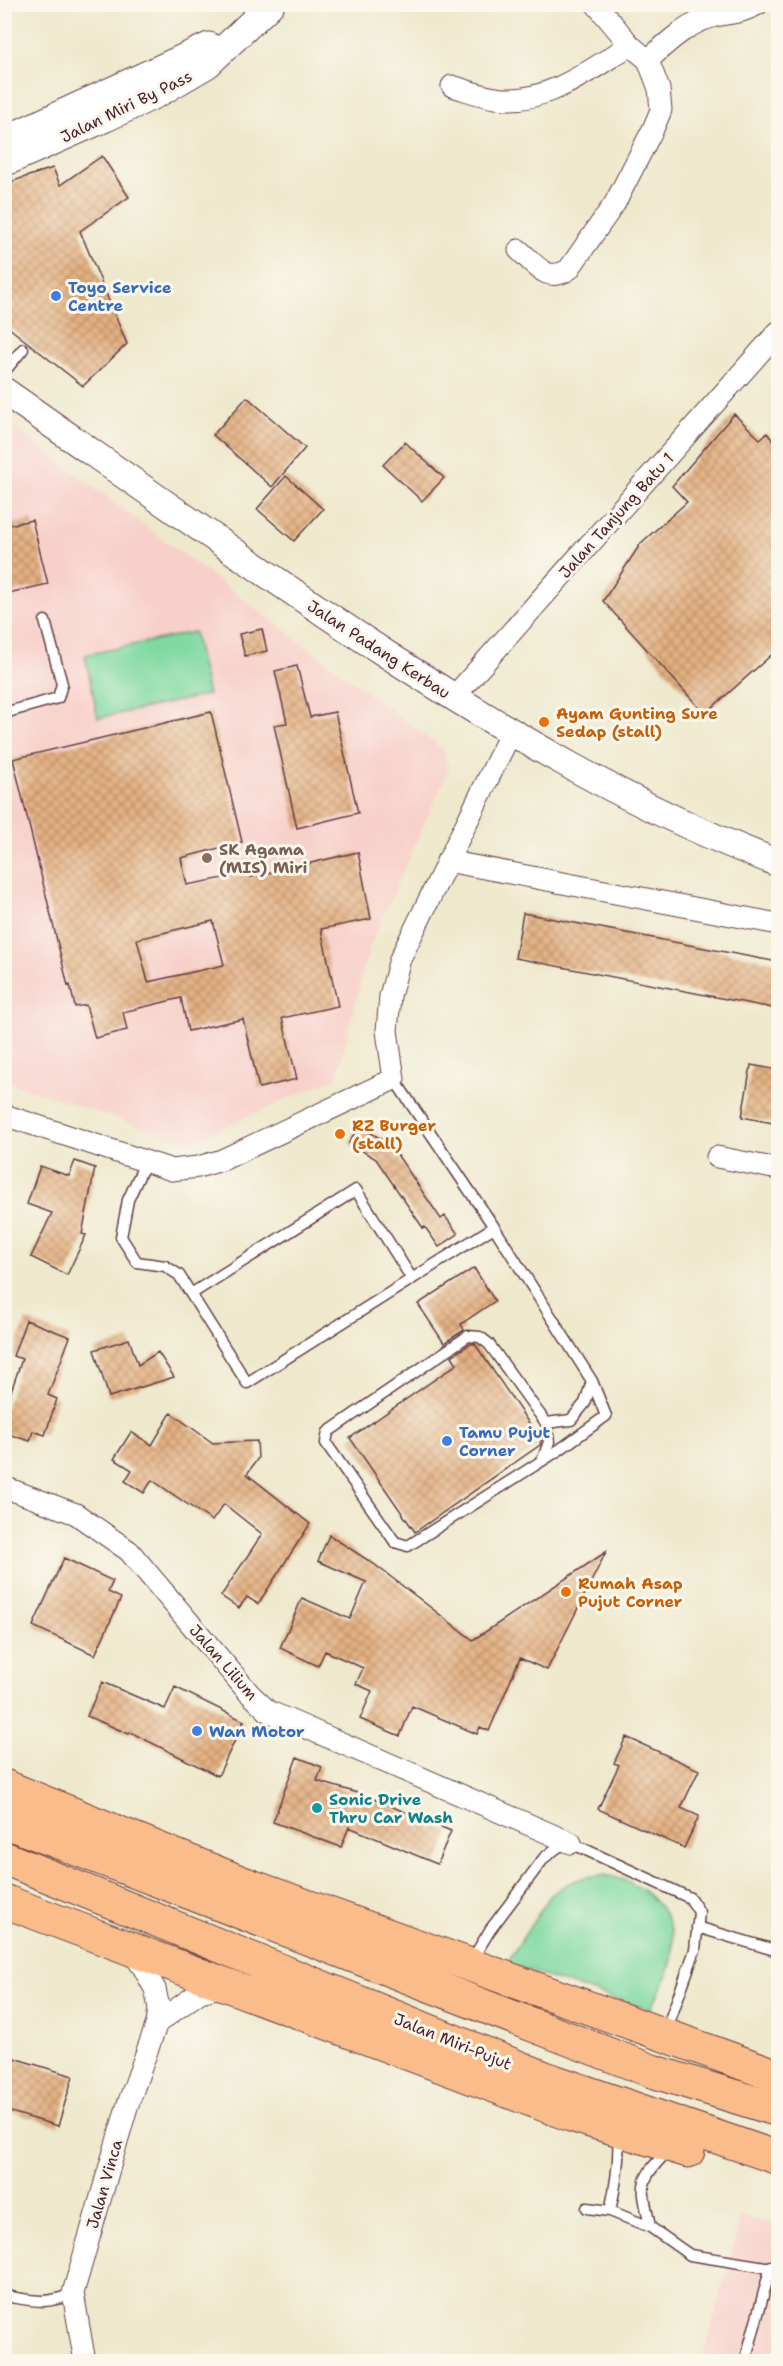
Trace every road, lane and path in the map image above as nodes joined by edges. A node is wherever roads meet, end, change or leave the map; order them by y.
1 (271, 4) edge
2 (596, 4) edge
3 (758, 4) edge
4 (238, 36) junction
5 (630, 45) junction
6 (648, 60) junction
7 (452, 86) dead end
8 (4, 140) edge
9 (4, 163) edge
10 (519, 250) dead end
11 (778, 332) edge
12 (23, 349) dead end
13 (4, 372) edge
14 (4, 391) edge
15 (45, 621) dead end
16 (453, 698) junction
17 (4, 713) edge
18 (511, 732) junction
19 (447, 861) junction
20 (778, 862) edge
21 (778, 924) edge
22 (394, 1079) junction
23 (4, 1115) edge
24 (717, 1157) dead end
25 (145, 1163) junction
26 (778, 1170) edge
27 (494, 1227) junction
28 (412, 1279) junction
29 (191, 1294) junction
30 (592, 1381) junction
31 (546, 1423) junction
32 (542, 1461) junction
33 (4, 1487) edge
34 (4, 1786) edge
35 (4, 1821) edge
36 (571, 1843) junction
37 (4, 1858) edge
38 (4, 1901) edge
39 (697, 1927) junction
40 (130, 1948) junction
41 (778, 1951) edge
42 (468, 1966) junction
43 (228, 1985) junction
44 (157, 2023) junction
45 (664, 2037) junction
46 (778, 2076) edge
47 (778, 2110) edge
48 (618, 2131) junction
49 (674, 2146) junction
50 (778, 2158) edge
51 (778, 2180) edge
52 (587, 2208) dead end
53 (610, 2211) junction
54 (650, 2227) junction
55 (775, 2268) edge
56 (73, 2293) junction
57 (4, 2296) edge
58 (86, 2357) edge
59 (745, 2361) edge

1 - 4 street, Jalan Miri By Pass
2 - 5 street
3 - 6 street
4 - 8 street, Jalan Miri By Pass
4 - 9 street, Jalan Miri By Pass
5 - 6 street
5 - 7 street
6 - 10 street
11 - 16 street, Jalan Tanjung Batu 1
12 - 13 lane
14 - 16 street, Jalan Padang Kerbau
15 - 17 lane
16 - 18 street, Jalan Padang Kerbau
18 - 19 street
18 - 20 street, Jalan Padang Kerbau
19 - 21 street
19 - 22 street
22 - 25 street
22 - 27 lane
23 - 25 street
24 - 26 street
25 - 29 lane
27 - 28 lane
27 - 30 lane
28 - 29 lane
28 - 29 lane
30 - 31 lane
30 - 32 lane
31 - 32 lane
31 - 32 lane
33 - 36 street, Jalan Lilium
34 - 42 highway
35 - 47 highway
36 - 39 lane
36 - 42 lane
37 - 50 highway, Jalan Miri-Pujut
38 - 40 highway
39 - 41 lane
39 - 45 lane
40 - 43 highway
40 - 44 street
42 - 45 highway
43 - 44 street
43 - 48 highway
44 - 56 street, Jalan Vinca
45 - 46 highway
48 - 49 highway
48 - 53 lane
49 - 51 highway
49 - 54 lane
52 - 53 lane
53 - 54 lane
54 - 55 lane
55 - 59 lane
56 - 57 lane
56 - 58 street, Jalan Vinca

